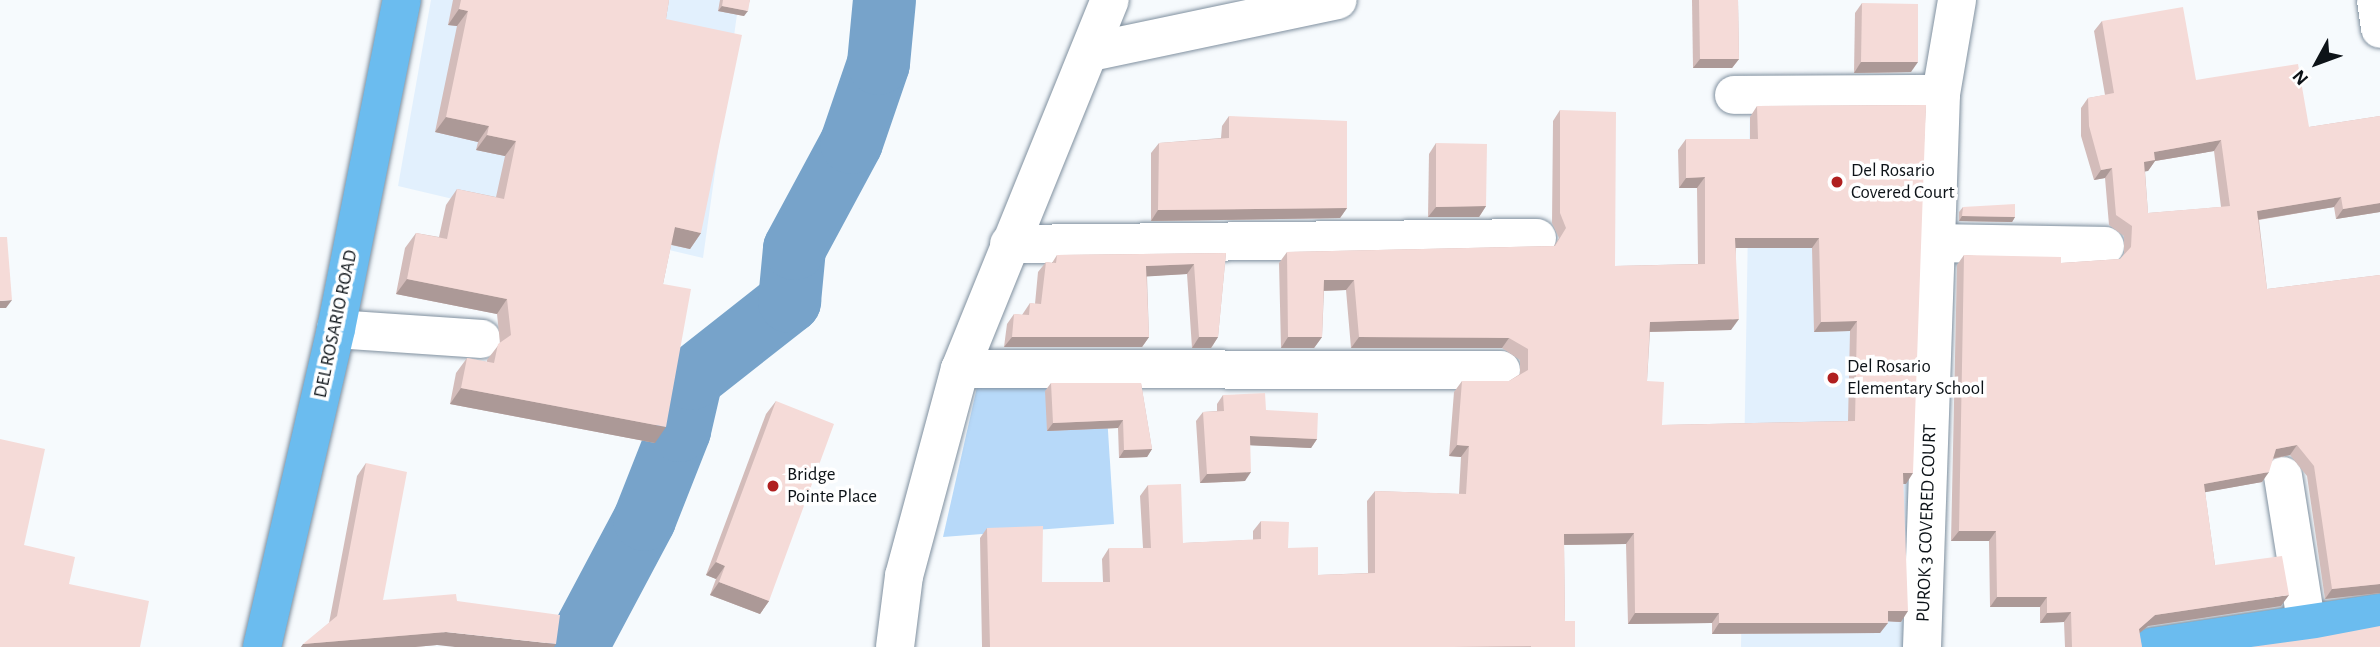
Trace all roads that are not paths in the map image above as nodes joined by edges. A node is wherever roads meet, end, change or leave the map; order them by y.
1 (402, 0) edge
2 (1110, 0) edge
3 (1338, 0) edge
4 (2376, 0) edge
5 (1966, 3) edge
6 (2380, 29) edge
7 (1091, 52) junction
8 (1941, 94) junction
9 (1734, 95) dead end
10 (1537, 238) dead end
11 (1938, 243) junction
12 (1009, 244) junction
13 (2105, 246) dead end
14 (337, 329) junction
15 (482, 339) dead end
16 (960, 369) junction
17 (1502, 370) dead end
18 (2283, 476) dead end
19 (2380, 613) edge
20 (2307, 627) junction
21 (2234, 641) edge
22 (262, 647) edge
23 (895, 647) edge
24 (1922, 647) edge
25 (2152, 647) edge

1 - 14 main road, DEL ROSARIO ROAD
2 - 7 street
3 - 7 street
4 - 6 street
5 - 8 street, PUROK 3 COVERED COURT
7 - 12 street
8 - 9 street
8 - 11 street, PUROK 3 COVERED COURT
10 - 12 street
11 - 13 street
11 - 24 street, PUROK 3 COVERED COURT
12 - 16 street
14 - 15 street
14 - 22 main road, DEL ROSARIO ROAD
16 - 17 street
16 - 23 street
18 - 20 street
19 - 20 main road
20 - 21 main road
21 - 25 main road

